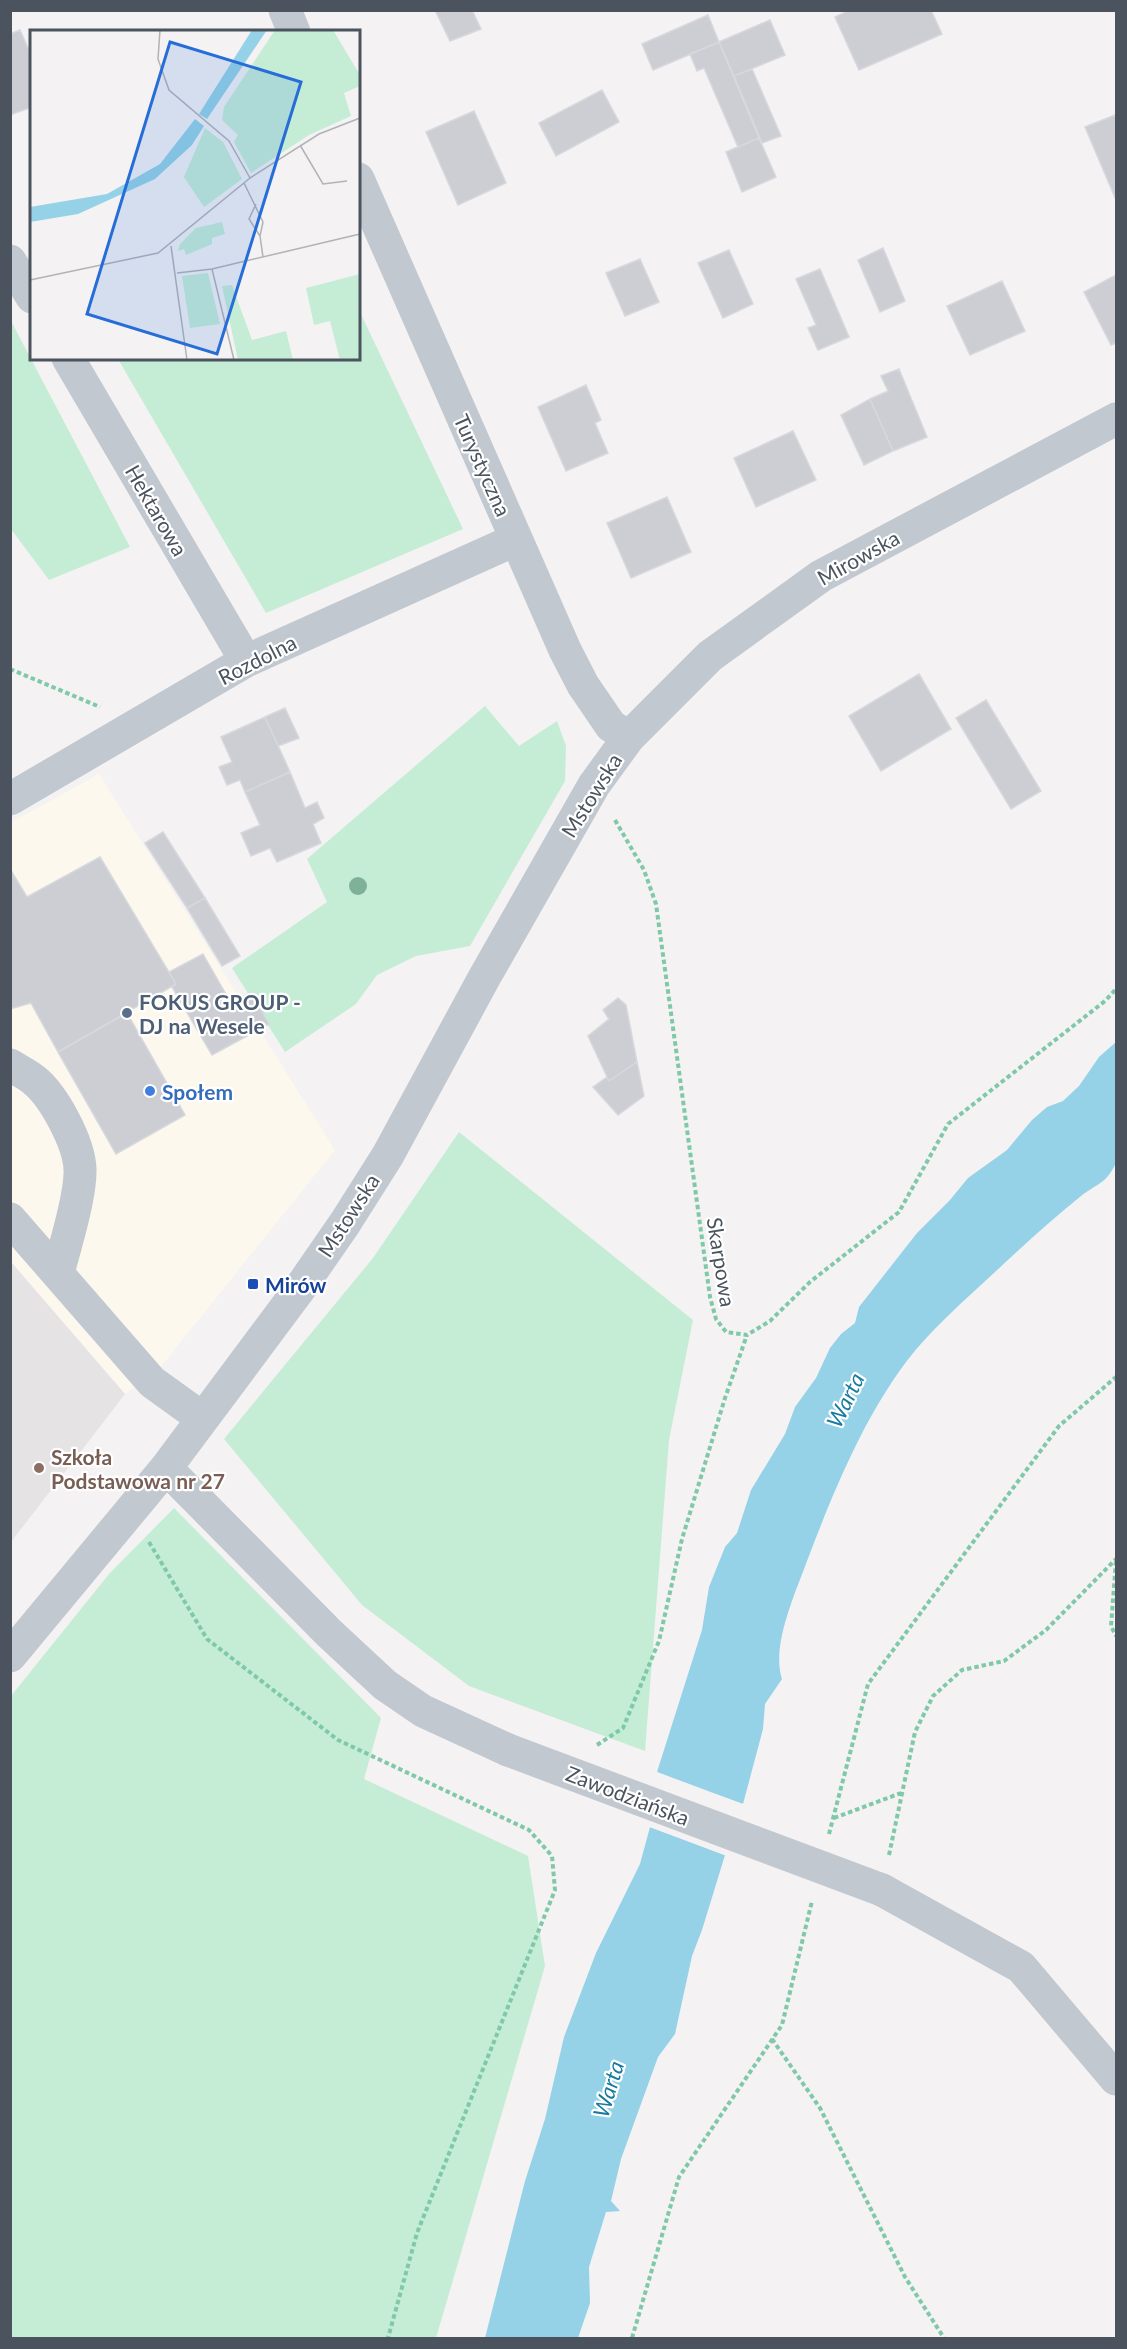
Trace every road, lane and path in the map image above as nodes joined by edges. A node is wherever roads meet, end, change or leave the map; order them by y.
1 (285, 10) edge
2 (293, 30) edge
3 (360, 184) edge
4 (10, 261) edge
5 (30, 294) edge
6 (69, 360) edge
7 (1116, 418) edge
8 (515, 540) junction
9 (246, 662) junction
10 (10, 669) edge
11 (96, 705) dead end
12 (629, 737) junction
13 (594, 785) junction
14 (10, 799) edge
15 (1116, 989) edge
16 (10, 1065) edge
17 (10, 1219) edge
18 (58, 1273) junction
19 (747, 1335) junction
20 (1116, 1377) edge
21 (202, 1418) junction
22 (166, 1468) junction
23 (130, 1511) junction
24 (1116, 1560) edge
25 (1116, 1636) edge
26 (10, 1656) edge
27 (592, 1748) dead end
28 (902, 1793) junction
29 (834, 1818) junction
30 (828, 1836) dead end
31 (882, 1890) junction
32 (812, 1900) dead end
33 (772, 2039) junction
34 (1116, 2079) edge
35 (388, 2338) edge
36 (632, 2338) edge
37 (944, 2338) edge

1 - 2 street
3 - 8 street, Turystyczna
4 - 5 street
6 - 9 street, Hektarowa
7 - 12 street, Mirowska
8 - 9 street, Rozdolna
8 - 12 street, Turystyczna
9 - 14 street, Rozdolna
10 - 11 path
12 - 13 street, Mstowska
13 - 19 path, Skarpowa
13 - 21 street, Mstowska
15 - 19 path, Skarpowa
16 - 18 street
17 - 18 street
18 - 21 street
19 - 27 path
20 - 29 path
21 - 22 street, Mstowska
22 - 23 street, Mstowska
22 - 31 street, Zawodziańska, bridge
23 - 26 street, Mstowska
23 - 35 path
24 - 25 path
24 - 28 path
28 - 29 path
28 - 31 path
29 - 30 path
31 - 34 street, Zawodziańska
32 - 33 path
33 - 36 path
33 - 37 path

